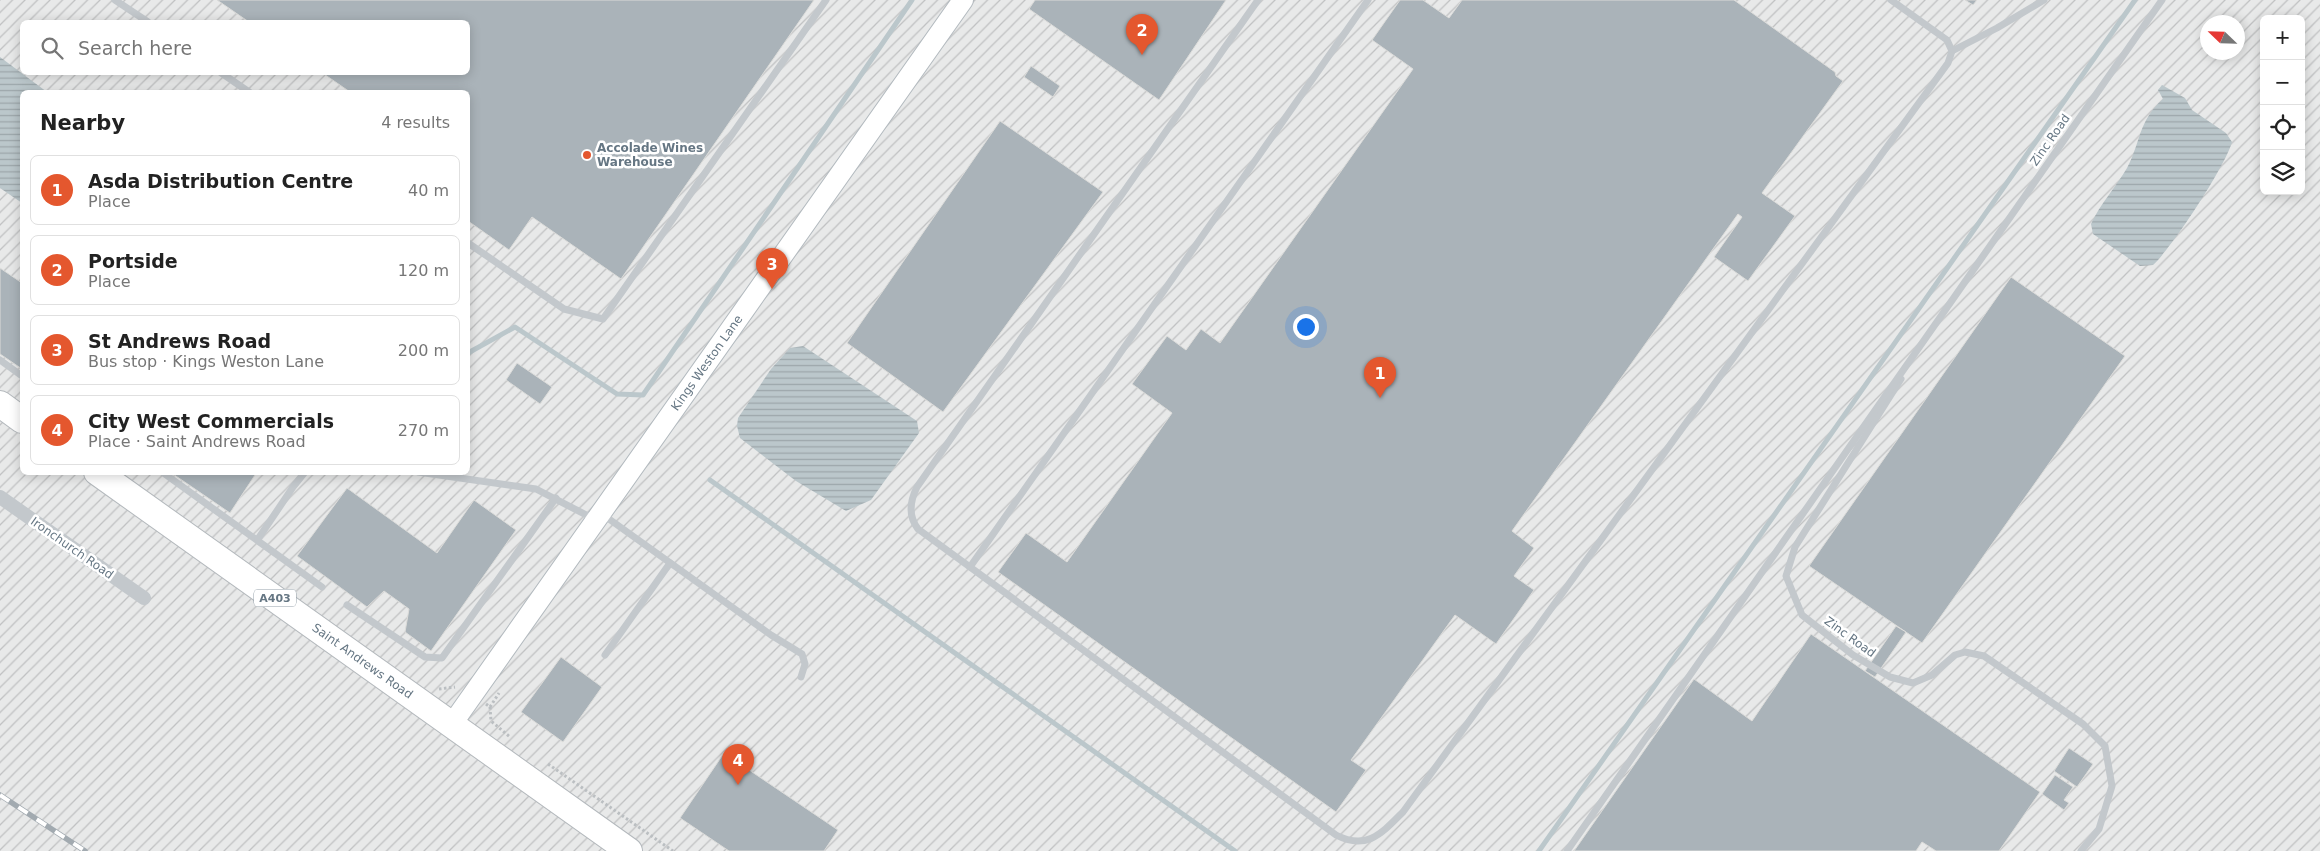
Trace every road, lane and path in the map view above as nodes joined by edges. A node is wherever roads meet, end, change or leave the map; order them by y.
1 (115, 0) edge
2 (826, 0) edge
3 (963, 0) edge
4 (1258, 0) edge
5 (1368, 0) edge
6 (1891, 0) edge
7 (2044, 0) edge
8 (2162, 0) edge
9 (145, 20) edge
10 (1952, 51) junction
11 (224, 75) edge
12 (246, 90) edge
13 (470, 244) edge
14 (1956, 292) junction
15 (0, 360) edge
16 (20, 375) edge
17 (0, 404) edge
18 (20, 419) edge
19 (101, 475) edge
20 (166, 475) edge
21 (303, 475) edge
22 (439, 475) edge
23 (0, 497) edge
24 (556, 498) junction
25 (599, 517) junction
26 (258, 539) junction
27 (670, 563) junction
28 (970, 567) junction
29 (322, 587) dead end
30 (144, 598) dead end
31 (348, 605) dead end
32 (605, 654) dead end
33 (801, 677) dead end
34 (434, 685) dead end
35 (473, 695) junction
36 (452, 724) junction
37 (511, 738) dead end
38 (543, 761) dead end
39 (629, 851) edge
40 (673, 851) edge
41 (1567, 851) edge
42 (2081, 851) edge

1 - 9 lane
2 - 13 lane
3 - 25 street, Kings Weston Lane
4 - 28 lane
5 - 28 lane
6 - 10 lane
7 - 10 lane
8 - 14 lane, Zinc Road
10 - 28 lane
11 - 12 lane
14 - 41 lane, Zinc Road
14 - 42 lane, Zinc Road
15 - 16 lane
17 - 18 highway
19 - 36 highway, Saint Andrews Road / A403
20 - 26 lane
21 - 26 lane
22 - 24 lane
23 - 30 street, Ironchurch Road
24 - 25 lane
24 - 31 lane
25 - 27 lane
25 - 35 street, Kings Weston Lane
26 - 29 lane
27 - 32 lane
27 - 33 lane
34 - 35 path
35 - 36 street, Kings Weston Lane
35 - 37 path
36 - 39 highway, Saint Andrews Road / A403
38 - 40 path

